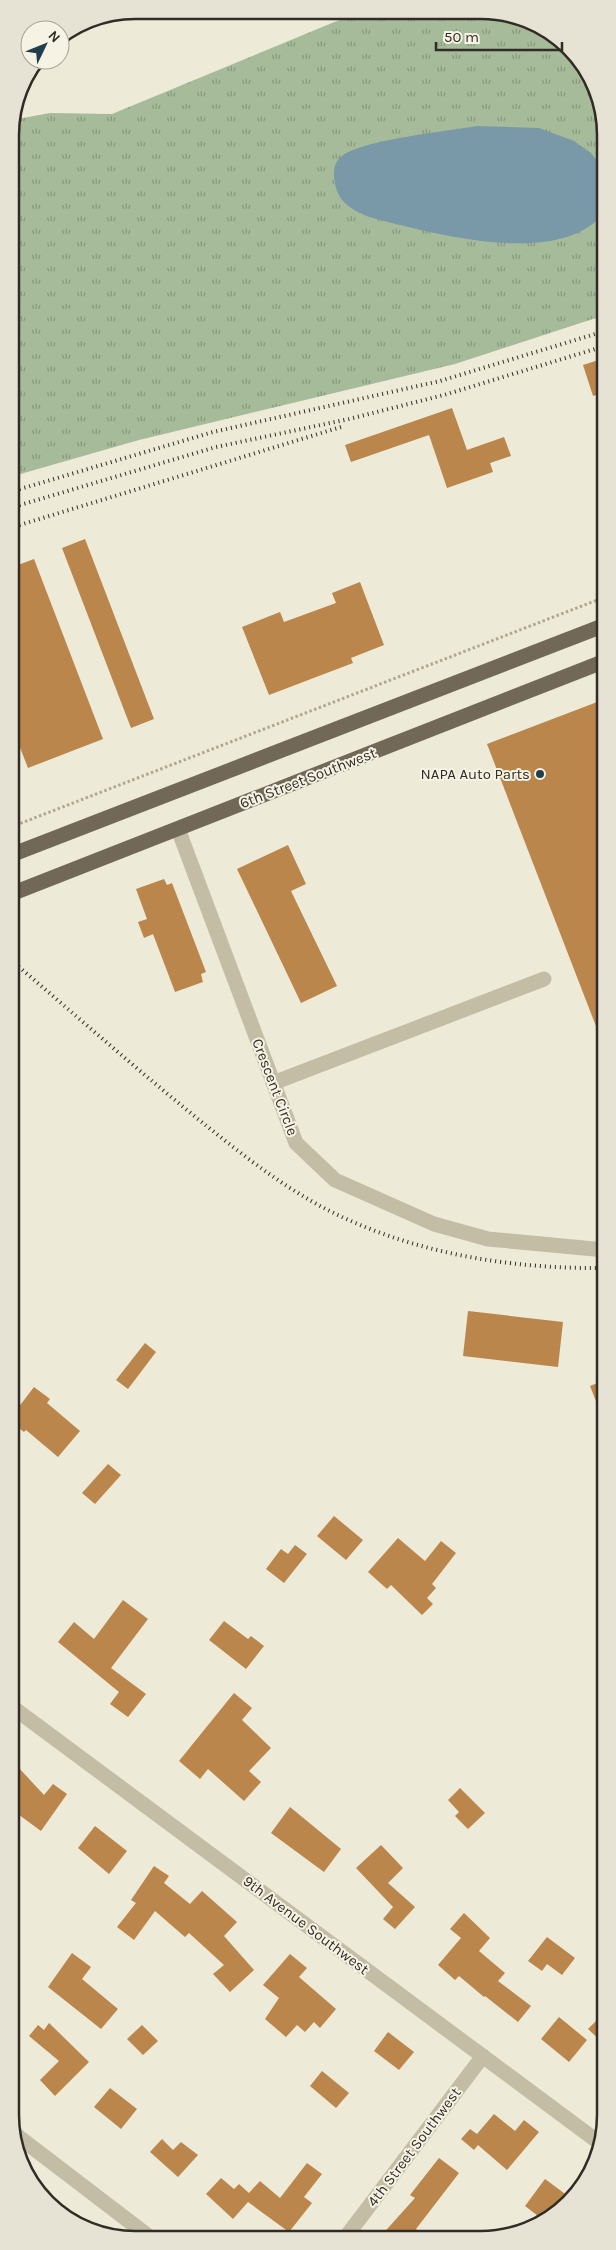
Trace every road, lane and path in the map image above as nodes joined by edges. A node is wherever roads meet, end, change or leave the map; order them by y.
1 (597, 600) edge
2 (597, 628) edge
3 (597, 664) edge
4 (19, 823) edge
5 (178, 829) junction
6 (19, 851) edge
7 (19, 891) edge
8 (544, 979) dead end
9 (274, 1083) junction
10 (597, 1249) edge
11 (19, 1712) edge
12 (483, 2056) junction
13 (21, 2138) edge
14 (595, 2139) edge
15 (142, 2231) edge
16 (350, 2231) edge

1 - 4 path
2 - 6 main road
3 - 5 main road, 6th Street Southwest
5 - 7 main road, 6th Street Southwest
5 - 9 street, Crescent Circle
8 - 9 street
9 - 10 street, Crescent Circle
11 - 12 street, 9th Avenue Southwest
12 - 14 street, 9th Avenue Southwest
12 - 16 street, 4th Street Southwest
13 - 15 street

